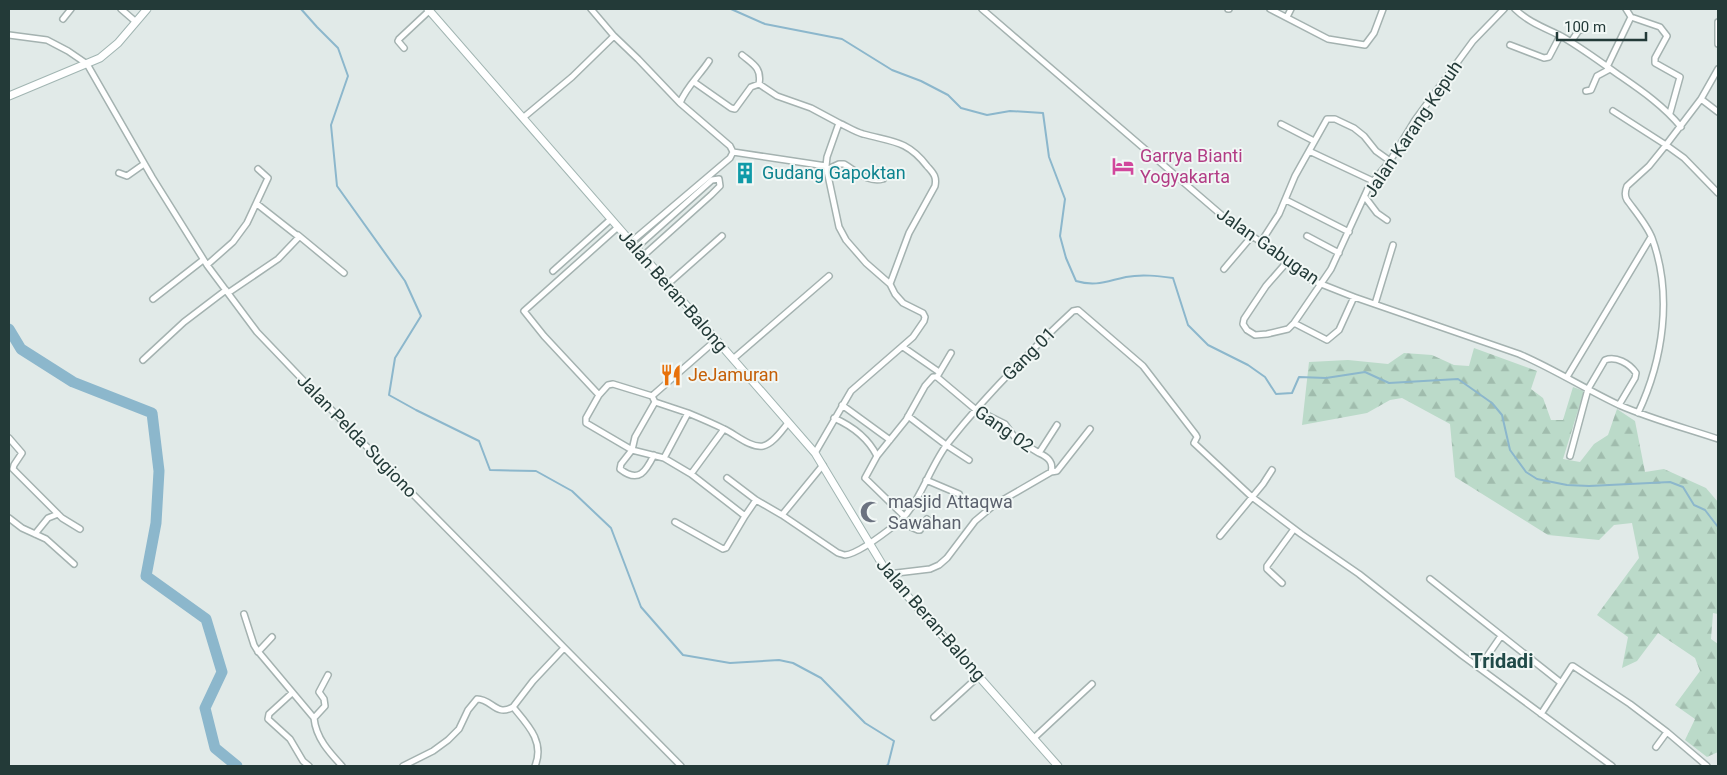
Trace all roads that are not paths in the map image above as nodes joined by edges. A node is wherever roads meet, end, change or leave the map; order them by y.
1 (71, 9) edge
2 (121, 9) edge
3 (147, 9) edge
4 (429, 9) edge
5 (591, 9) edge
6 (982, 9) edge
7 (1270, 9) edge
8 (1291, 9) edge
9 (1382, 9) edge
10 (1504, 9) edge
11 (1515, 9) edge
12 (1626, 9) edge
13 (1631, 17) junction
14 (63, 18) dead end
15 (1287, 18) junction
16 (136, 22) junction
17 (1718, 22) edge
18 (1584, 30) dead end
19 (9, 35) edge
20 (614, 36) junction
21 (1560, 36) junction
22 (1571, 42) junction
23 (1718, 44) edge
24 (1510, 45) dead end
25 (404, 48) dead end
26 (742, 54) dead end
27 (709, 61) dead end
28 (87, 64) junction
29 (1609, 68) junction
30 (1718, 69) edge
31 (694, 82) junction
32 (759, 84) junction
33 (1586, 91) dead end
34 (9, 96) edge
35 (1701, 99) junction
36 (680, 103) junction
37 (1613, 111) dead end
38 (1718, 112) edge
39 (1670, 113) junction
40 (524, 117) junction
41 (838, 122) junction
42 (1281, 124) dead end
43 (1681, 127) junction
44 (1314, 141) junction
45 (1666, 145) junction
46 (1309, 151) junction
47 (733, 152) junction
48 (1390, 161) junction
49 (144, 164) junction
50 (826, 168) junction
51 (258, 170) dead end
52 (119, 173) dead end
53 (882, 179) dead end
54 (1374, 181) junction
55 (1718, 192) edge
56 (1365, 197) junction
57 (1286, 200) junction
58 (257, 204) junction
59 (611, 219) junction
60 (1387, 220) dead end
61 (618, 227) junction
62 (1349, 232) junction
63 (298, 235) junction
64 (722, 236) dead end
65 (1252, 236) junction
66 (1307, 236) dead end
67 (1651, 237) junction
68 (631, 242) junction
69 (1262, 242) junction
70 (1393, 245) dead end
71 (636, 248) junction
72 (1339, 253) junction
73 (643, 256) junction
74 (203, 260) junction
75 (1287, 262) junction
76 (207, 265) junction
77 (1224, 270) dead end
78 (553, 271) dead end
79 (344, 274) dead end
80 (829, 276) dead end
81 (668, 284) junction
82 (890, 284) junction
83 (1321, 284) junction
84 (227, 291) junction
85 (1354, 297) junction
86 (153, 299) dead end
87 (1375, 304) junction
88 (1294, 323) junction
89 (716, 340) junction
90 (903, 347) junction
91 (951, 353) dead end
92 (733, 359) junction
93 (143, 360) dead end
94 (938, 375) junction
95 (1567, 377) junction
96 (1588, 389) junction
97 (599, 395) junction
98 (652, 396) junction
99 (655, 402) junction
100 (842, 404) junction
101 (1619, 404) junction
102 (975, 410) junction
103 (688, 413) junction
104 (1638, 413) junction
105 (908, 416) junction
106 (834, 418) junction
107 (788, 423) junction
108 (1057, 425) dead end
109 (724, 429) junction
110 (1090, 429) dead end
111 (9, 438) edge
112 (1718, 439) edge
113 (890, 440) junction
114 (946, 445) junction
115 (632, 450) junction
116 (815, 453) junction
117 (1039, 453) junction
118 (654, 454) junction
119 (877, 456) junction
120 (1570, 456) dead end
121 (664, 458) junction
122 (969, 460) dead end
123 (823, 465) junction
124 (1272, 470) dead end
125 (1050, 472) junction
126 (691, 474) junction
127 (727, 478) dead end
128 (926, 480) junction
129 (959, 494) dead end
130 (1252, 497) junction
131 (756, 500) junction
132 (58, 514) junction
133 (782, 515) junction
134 (746, 516) junction
135 (9, 518) edge
136 (903, 518) junction
137 (927, 519) dead end
138 (675, 522) dead end
139 (1294, 529) junction
140 (80, 530) dead end
141 (35, 534) junction
142 (1220, 536) dead end
143 (869, 544) junction
144 (74, 564) dead end
145 (888, 574) junction
146 (1430, 580) dead end
147 (1282, 583) dead end
148 (244, 614) dead end
149 (1500, 636) junction
150 (272, 637) dead end
151 (564, 648) junction
152 (258, 652) junction
153 (1478, 668) junction
154 (328, 674) dead end
155 (979, 676) junction
156 (1560, 682) junction
157 (1092, 684) dead end
158 (292, 693) junction
159 (513, 706) junction
160 (1541, 714) junction
161 (934, 717) dead end
162 (314, 718) junction
163 (1667, 732) junction
164 (1034, 738) junction
165 (1656, 747) dead end
166 (309, 766) edge
167 (342, 766) edge
168 (402, 766) edge
169 (534, 766) edge
170 (681, 766) edge
171 (1058, 766) edge
172 (1612, 766) edge
173 (1707, 766) edge

1 - 14 street
2 - 16 street
3 - 16 main road
4 - 25 street
4 - 40 main road, Jalan Beran-Balong
5 - 20 street
6 - 65 street, Jalan Gabugan
7 - 15 street
8 - 15 street
9 - 15 street
10 - 48 street, Jalan Karang Kepuh
11 - 21 street
12 - 13 street
13 - 29 street
13 - 39 street
16 - 28 main road
17 - 23 street
18 - 22 street
19 - 28 street
20 - 36 street
20 - 40 street
21 - 22 street
21 - 24 street
22 - 29 street
26 - 32 street
27 - 31 street
28 - 34 main road
28 - 49 street, Jalan Pelda Sugiono
29 - 33 street
29 - 39 street
30 - 35 street
31 - 32 street
31 - 36 street
32 - 41 street
35 - 38 street
35 - 43 street
36 - 47 street
37 - 45 street
39 - 43 street
40 - 59 main road, Jalan Beran-Balong
41 - 50 street
41 - 82 street
42 - 44 street
43 - 45 street
44 - 46 street
44 - 48 street
45 - 55 street
45 - 67 street
46 - 54 street
46 - 57 street
47 - 50 street
47 - 68 street
48 - 54 street, Jalan Karang Kepuh
49 - 52 street
49 - 74 street, Jalan Pelda Sugiono
50 - 53 street
50 - 82 street
51 - 58 street
54 - 56 street, Jalan Karang Kepuh
56 - 60 street
56 - 62 street, Jalan Karang Kepuh
57 - 62 street
57 - 69 street
58 - 63 street
58 - 76 street
59 - 61 main road, Jalan Beran-Balong
59 - 78 street
61 - 68 main road, Jalan Beran-Balong
61 - 97 street
62 - 72 street, Jalan Karang Kepuh
63 - 79 street
63 - 84 street
64 - 81 street
65 - 69 street, Jalan Gabugan
65 - 77 street
66 - 72 street
67 - 95 street
67 - 104 street
68 - 71 main road, Jalan Beran-Balong
69 - 75 street, Jalan Gabugan
70 - 87 street
71 - 73 main road, Jalan Beran-Balong
71 - 73 street
72 - 83 street, Jalan Karang Kepuh
73 - 81 main road, Jalan Beran-Balong
74 - 76 street, Jalan Pelda Sugiono
74 - 86 street
75 - 83 street, Jalan Gabugan
75 - 88 street
76 - 84 street, Jalan Pelda Sugiono
80 - 92 street
81 - 89 main road, Jalan Beran-Balong
82 - 90 street
83 - 85 street, Jalan Gabugan
83 - 88 street, Jalan Karang Kepuh
84 - 93 street
84 - 151 street, Jalan Pelda Sugiono
85 - 87 street, Jalan Gabugan
85 - 88 street
87 - 95 street, Jalan Gabugan
89 - 92 main road, Jalan Beran-Balong
89 - 98 street
90 - 94 street, Gang 02
90 - 100 street
91 - 94 street
92 - 107 main road, Jalan Beran-Balong
94 - 102 street, Gang 02
94 - 105 street
95 - 96 street, Jalan Gabugan
96 - 101 street, Jalan Gabugan
96 - 101 street
96 - 120 street
97 - 98 street
97 - 115 street
98 - 99 street
99 - 103 street
99 - 115 street
100 - 106 street
100 - 113 street
101 - 104 street, Jalan Gabugan
102 - 114 street, Gang 01
102 - 117 street, Gang 02
102 - 130 street, Gang 01
103 - 109 street
103 - 121 street
104 - 112 street, Jalan Gabugan
105 - 113 street
105 - 114 street
106 - 116 street
106 - 119 street
107 - 109 street
107 - 116 main road, Jalan Beran-Balong
108 - 117 street, Gang 02
109 - 126 street
110 - 125 street
111 - 132 street
113 - 119 street
114 - 122 street
114 - 128 street, Gang 01
115 - 118 street
115 - 118 street
116 - 123 main road, Jalan Beran-Balong
117 - 125 street
118 - 121 street
119 - 136 street
121 - 126 street
123 - 133 street
123 - 143 main road, Jalan Beran-Balong
124 - 130 street
125 - 145 street
126 - 134 street
127 - 131 street, Gang 01
128 - 129 street
128 - 136 street, Gang 01
130 - 139 street
130 - 142 street
131 - 133 street, Gang 01
131 - 134 street
132 - 140 street
132 - 141 street
133 - 143 street, Gang 01
134 - 138 street
135 - 141 street
136 - 137 street
136 - 143 street, Gang 01
139 - 147 street
139 - 153 street
141 - 144 street
143 - 145 main road, Jalan Beran-Balong
145 - 155 main road, Jalan Beran-Balong
146 - 149 street
148 - 152 street
149 - 153 street
149 - 156 street
150 - 152 street
151 - 159 street
151 - 170 street, Jalan Pelda Sugiono
152 - 158 street
153 - 160 street
154 - 162 street
155 - 161 street
155 - 164 main road, Jalan Beran-Balong
156 - 160 street
156 - 163 street
157 - 164 street
158 - 162 street
158 - 166 street
159 - 168 street
159 - 169 street
160 - 172 street
162 - 167 street
163 - 165 street
163 - 173 street
164 - 171 main road, Jalan Beran-Balong

